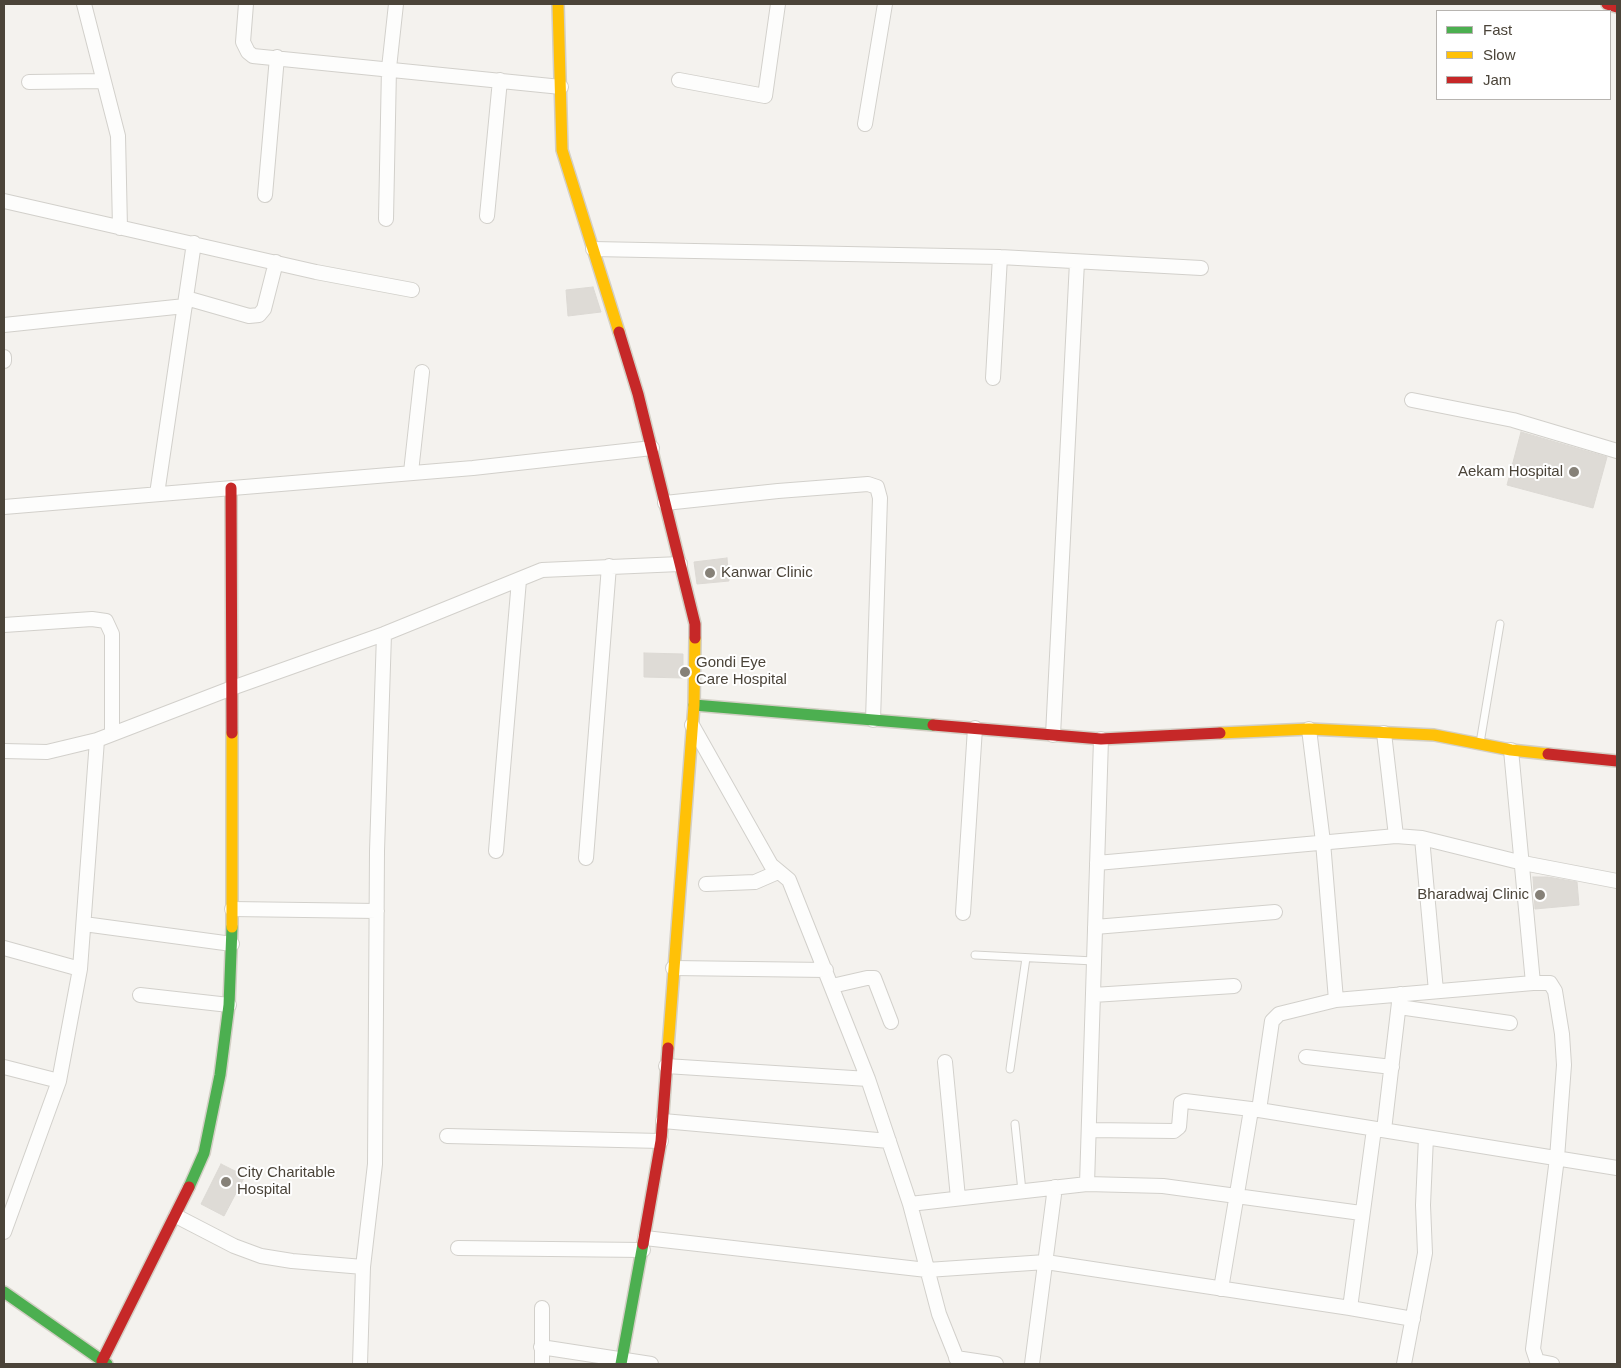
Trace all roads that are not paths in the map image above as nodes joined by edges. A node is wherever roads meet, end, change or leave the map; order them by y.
1 (84, 4) edge
2 (246, 4) edge
3 (396, 4) edge
4 (558, 4) edge
5 (778, 4) edge
6 (885, 4) edge
7 (1607, 4) edge
8 (1617, 7) edge
9 (277, 57) junction
10 (389, 68) junction
11 (500, 80) junction
12 (679, 80) dead end
13 (103, 81) junction
14 (29, 82) dead end
15 (560, 87) junction
16 (865, 124) dead end
17 (265, 195) dead end
18 (4, 201) edge
19 (488, 216) dead end
20 (386, 219) dead end
21 (120, 228) junction
22 (194, 243) junction
23 (593, 249) junction
24 (1000, 258) junction
25 (276, 262) junction
26 (1077, 262) junction
27 (1200, 268) dead end
28 (412, 290) dead end
29 (185, 302) junction
30 (4, 325) edge
31 (4, 357) edge
32 (4, 362) edge
33 (422, 372) dead end
34 (993, 378) dead end
35 (1412, 400) dead end
36 (652, 448) junction
37 (1617, 451) edge
38 (411, 472) junction
39 (231, 488) junction
40 (157, 494) junction
41 (665, 504) junction
42 (4, 507) edge
43 (680, 564) junction
44 (609, 566) junction
45 (519, 580) junction
46 (1500, 624) dead end
47 (4, 625) edge
48 (384, 634) junction
49 (232, 688) junction
50 (694, 705) junction
51 (872, 720) junction
52 (692, 725) junction
53 (975, 728) junction
54 (1309, 729) junction
55 (112, 732) junction
56 (1384, 733) junction
57 (1053, 735) junction
58 (1102, 739) junction
59 (97, 740) junction
60 (1480, 744) junction
61 (4, 750) edge
62 (1511, 750) junction
63 (1617, 761) edge
64 (1396, 836) junction
65 (1422, 838) junction
66 (1323, 842) junction
67 (496, 851) dead end
68 (586, 858) dead end
69 (1097, 863) junction
70 (1523, 863) junction
71 (778, 872) junction
72 (1617, 881) edge
73 (706, 884) dead end
74 (232, 909) junction
75 (377, 911) junction
76 (1275, 912) dead end
77 (963, 913) dead end
78 (84, 924) junction
79 (1095, 927) junction
80 (232, 944) junction
81 (4, 948) edge
82 (975, 956) dead end
83 (1026, 958) junction
84 (1094, 962) junction
85 (674, 968) junction
86 (80, 969) junction
87 (826, 970) junction
88 (1533, 983) junction
89 (832, 986) junction
90 (1234, 986) dead end
91 (1436, 991) junction
92 (140, 995) dead end
93 (1093, 995) junction
94 (1336, 1000) junction
95 (1399, 1001) junction
96 (229, 1005) junction
97 (891, 1022) dead end
98 (1510, 1023) dead end
99 (1306, 1057) dead end
100 (945, 1062) dead end
101 (666, 1066) junction
102 (4, 1067) edge
103 (1392, 1067) junction
104 (1010, 1069) dead end
105 (868, 1079) junction
106 (59, 1081) junction
107 (1255, 1110) junction
108 (662, 1120) junction
109 (1015, 1124) dead end
110 (1088, 1130) junction
111 (1379, 1130) junction
112 (447, 1136) dead end
113 (1426, 1137) junction
114 (661, 1141) junction
115 (889, 1141) junction
116 (1557, 1158) junction
117 (1617, 1168) edge
118 (1086, 1184) junction
119 (1055, 1187) junction
120 (1022, 1191) junction
121 (1237, 1196) junction
122 (958, 1198) junction
123 (910, 1204) junction
124 (1361, 1213) junction
125 (176, 1216) junction
126 (4, 1232) edge
127 (644, 1244) junction
128 (458, 1248) dead end
129 (1046, 1262) junction
130 (363, 1267) junction
131 (927, 1270) junction
132 (1221, 1289) junction
133 (4, 1292) edge
134 (542, 1308) dead end
135 (1350, 1308) junction
136 (1412, 1319) junction
137 (541, 1347) junction
138 (958, 1361) edge
139 (104, 1363) edge
140 (622, 1363) edge
141 (360, 1364) edge
142 (542, 1364) edge
143 (651, 1364) edge
144 (996, 1364) edge
145 (1032, 1364) edge
146 (1404, 1364) edge
147 (1552, 1364) edge

1 - 13 street
2 - 9 street
3 - 10 street
4 - 15 street
5 - 12 street
6 - 16 street
7 - 8 street
9 - 10 street
9 - 17 street
10 - 11 street
10 - 20 street
11 - 15 street
11 - 19 street
13 - 14 street
13 - 21 street
15 - 23 street
18 - 21 street
21 - 22 street
22 - 25 street
22 - 29 street
23 - 24 street
23 - 36 street
24 - 26 street
24 - 34 street
25 - 28 street
25 - 29 street
26 - 27 street
26 - 57 street
29 - 30 street
29 - 40 street
31 - 32 street
33 - 38 street
35 - 37 street
36 - 38 street
36 - 41 street
38 - 39 street
39 - 40 street
39 - 49 street
40 - 42 street
41 - 43 street
41 - 51 street
43 - 44 street
43 - 50 street
44 - 45 street
44 - 68 street
45 - 48 street
45 - 67 street
46 - 60 lane
47 - 55 street
48 - 49 street
48 - 75 street
49 - 55 street
49 - 74 street
50 - 51 street
50 - 52 street
51 - 53 street
52 - 71 street
52 - 85 street
53 - 57 street
53 - 77 street
54 - 56 street
54 - 58 street
54 - 66 street
55 - 59 street
56 - 60 street
56 - 64 street
57 - 58 street
58 - 69 street
59 - 61 street
59 - 78 street
60 - 62 street
62 - 63 street
62 - 70 street
64 - 65 street
64 - 66 street
65 - 70 street
65 - 91 street
66 - 69 street
66 - 94 street
69 - 79 street
70 - 72 street
70 - 88 street
71 - 73 street
71 - 87 street
74 - 75 street
74 - 80 street
75 - 130 street
76 - 79 street
78 - 80 street
78 - 86 street
79 - 84 street
80 - 96 street
81 - 86 street
82 - 83 lane
83 - 84 lane
83 - 104 lane
84 - 93 street
85 - 87 street
85 - 101 street
86 - 106 street
87 - 89 street
88 - 91 street
88 - 116 street
89 - 97 street
89 - 105 street
90 - 93 street
91 - 95 street
92 - 96 street
93 - 110 street
94 - 95 street
94 - 107 street
95 - 98 street
95 - 103 street
96 - 125 street
99 - 103 street
100 - 122 street
101 - 105 street
101 - 108 street
102 - 106 street
103 - 111 street
105 - 115 street
106 - 126 street
107 - 110 street
107 - 111 street
107 - 121 street
108 - 114 street
108 - 115 street
109 - 120 lane
110 - 118 street
111 - 113 street
111 - 124 street
112 - 114 street
113 - 116 street
113 - 136 street
114 - 127 street
115 - 123 street
116 - 117 street
116 - 147 street
118 - 119 street
118 - 121 street
119 - 120 street
119 - 129 street
120 - 122 street
121 - 124 street
121 - 132 street
122 - 123 street
123 - 131 street
124 - 135 street
125 - 130 street
125 - 139 street
127 - 128 street
127 - 131 street
127 - 140 street
129 - 131 street
129 - 132 street
129 - 145 street
130 - 141 street
131 - 138 street
132 - 135 street
133 - 139 street
134 - 137 street
135 - 136 street
136 - 146 street
137 - 140 street
137 - 142 street
138 - 144 street
140 - 143 street

